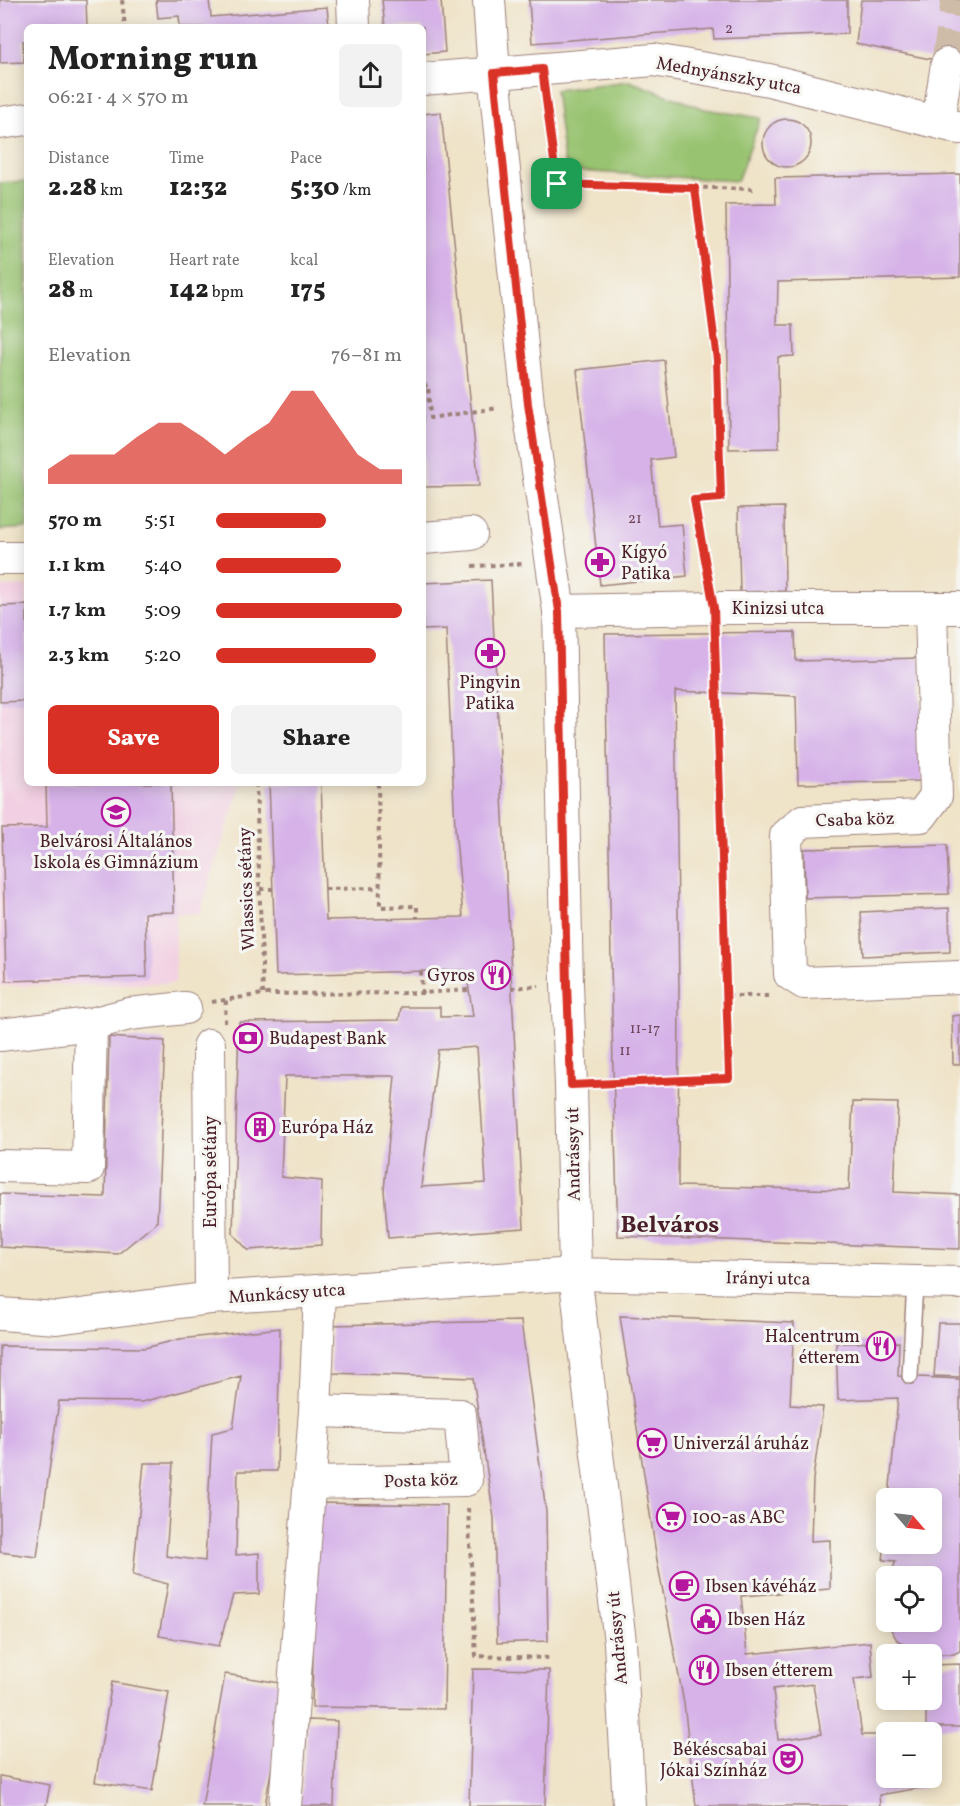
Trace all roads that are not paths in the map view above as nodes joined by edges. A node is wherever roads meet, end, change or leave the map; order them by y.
1 (353, 0) edge
2 (489, 0) edge
3 (354, 24) edge
4 (947, 64) tunnel mouth
5 (494, 73) junction
6 (426, 79) edge
7 (24, 119) edge
8 (0, 123) edge
9 (949, 125) edge
10 (471, 534) dead end
11 (426, 538) edge
12 (0, 558) edge
13 (24, 558) edge
14 (946, 608) edge
15 (559, 611) junction
16 (960, 977) edge
17 (185, 1008) dead end
18 (91, 1024) junction
19 (0, 1035) edge
20 (217, 1039) road end
21 (0, 1166) edge
22 (575, 1274) junction
23 (915, 1282) junction
24 (960, 1283) edge
25 (320, 1291) junction
26 (211, 1298) junction
27 (0, 1314) edge
28 (910, 1376) dead end
29 (315, 1411) junction
30 (310, 1483) junction
31 (285, 1806) edge
32 (629, 1806) edge

1 - 3 street
2 - 5 street, Andrássy út
4 - 9 street
5 - 6 street, Mednyánszky utca
5 - 9 street, Mednyánszky utca
5 - 15 street, Andrássy út
7 - 8 street
10 - 11 street
12 - 13 street
14 - 15 street, Kinizsi utca
14 - 16 street, Csaba köz
15 - 22 street, Andrássy út
17 - 18 street
18 - 19 street
18 - 21 street
20 - 26 street, Európa sétány
22 - 23 street, Irányi utca
22 - 25 street, Munkácsy utca
22 - 32 street, Andrássy út
23 - 24 street, Irányi utca
23 - 28 lane
25 - 26 street, Munkácsy utca
25 - 29 street
26 - 27 street, Munkácsy utca
29 - 30 street
29 - 30 street, Posta köz
30 - 31 street

